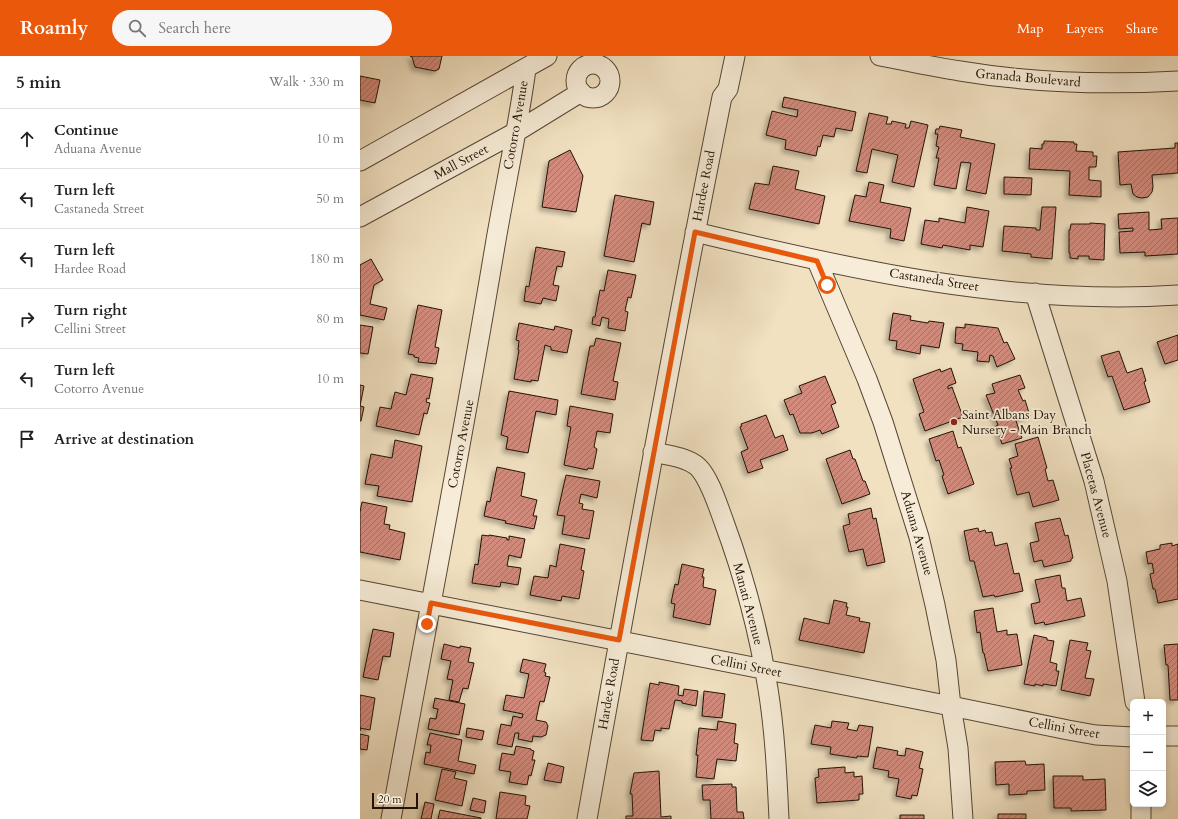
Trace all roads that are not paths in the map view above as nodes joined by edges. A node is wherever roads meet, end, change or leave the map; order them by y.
1 (547, 56) edge
2 (722, 56) edge
3 (735, 56) edge
4 (880, 56) edge
5 (526, 69) junction
6 (1178, 81) edge
7 (581, 92) dead end
8 (722, 97) junction
9 (516, 132) junction
10 (360, 161) edge
11 (360, 217) edge
12 (695, 232) junction
13 (817, 261) junction
14 (1035, 293) junction
15 (1178, 295) edge
16 (653, 452) junction
17 (360, 590) edge
18 (431, 603) junction
19 (619, 640) junction
20 (765, 669) junction
21 (1136, 699) edge
22 (951, 706) junction
23 (1166, 736) edge
24 (1178, 736) edge
25 (1130, 737) edge
26 (1141, 807) edge
27 (391, 819) edge
28 (586, 819) edge
29 (779, 819) edge
30 (963, 819) edge
31 (1141, 819) edge

1 - 5 street
2 - 8 street, Hardee Road
3 - 8 street, Hardee Road
4 - 6 street, Granada Boulevard
5 - 9 street, Cotorro Avenue
5 - 10 street
7 - 9 street, Mall Street
8 - 12 street, Hardee Road
9 - 11 street, Mall Street
9 - 18 street, Cotorro Avenue
12 - 13 street, Castaneda Street
12 - 16 street, Hardee Road
13 - 14 street, Castaneda Street
13 - 22 street, Aduana Avenue
14 - 15 street, Castaneda Street
14 - 21 street, Placetas Avenue
16 - 19 street, Hardee Road
16 - 20 street, Manati Avenue
17 - 18 street, Cellini Street
18 - 19 street, Cellini Street
18 - 27 street, Cotorro Avenue
19 - 20 street, Cellini Street
19 - 28 street, Hardee Road
20 - 22 street, Cellini Street
20 - 29 street, Manati Avenue
22 - 25 street, Cellini Street
22 - 30 street, Aduana Avenue
23 - 24 street
26 - 31 street

